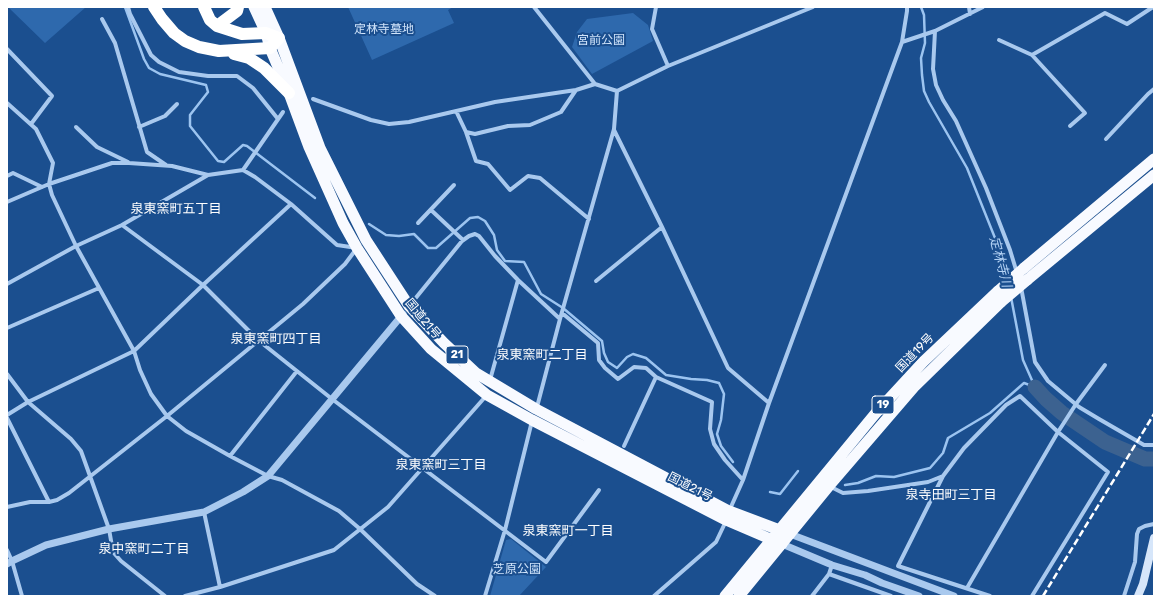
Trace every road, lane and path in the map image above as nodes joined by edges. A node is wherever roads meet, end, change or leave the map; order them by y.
1 (128, 7) edge
2 (154, 7) edge
3 (204, 7) edge
4 (238, 7) edge
5 (254, 7) edge
6 (265, 7) edge
7 (534, 7) edge
8 (656, 7) edge
9 (813, 7) edge
10 (907, 7) edge
11 (969, 7) edge
12 (983, 7) edge
13 (1153, 7) edge
14 (970, 14) junction
15 (102, 19) dead end
16 (217, 26) junction
17 (935, 31) junction
18 (266, 33) junction
19 (279, 38) junction
20 (999, 40) dead end
21 (902, 42) junction
22 (270, 48) junction
23 (7, 49) edge
24 (219, 51) junction
25 (1032, 55) junction
26 (668, 66) junction
27 (595, 84) junction
28 (576, 90) junction
29 (617, 90) junction
30 (1154, 90) edge
31 (289, 93) junction
32 (313, 99) dead end
33 (177, 104) dead end
34 (8, 106) edge
35 (456, 111) junction
36 (283, 112) dead end
37 (278, 119) junction
38 (31, 124) junction
39 (1070, 126) dead end
40 (76, 127) dead end
41 (139, 127) junction
42 (614, 129) junction
43 (466, 132) junction
44 (1106, 139) dead end
45 (1154, 159) edge
46 (129, 163) junction
47 (168, 166) junction
48 (243, 170) junction
49 (208, 175) junction
50 (1154, 175) edge
51 (7, 176) edge
52 (50, 184) junction
53 (454, 185) dead end
54 (42, 187) junction
55 (7, 202) edge
56 (291, 204) junction
57 (431, 210) junction
58 (589, 219) junction
59 (418, 223) dead end
60 (122, 225) junction
61 (662, 227) junction
62 (464, 240) junction
63 (76, 246) junction
64 (358, 248) junction
65 (518, 280) junction
66 (596, 281) dead end
67 (7, 284) edge
68 (203, 285) junction
69 (99, 288) junction
70 (409, 306) junction
71 (562, 313) junction
72 (401, 316) junction
73 (560, 319) junction
74 (7, 328) edge
75 (258, 340) junction
76 (134, 351) junction
77 (1104, 365) dead end
78 (297, 371) junction
79 (7, 374) edge
80 (656, 377) junction
81 (490, 381) junction
82 (487, 395) junction
83 (332, 399) junction
84 (28, 402) junction
85 (769, 403) junction
86 (1076, 404) junction
87 (536, 409) junction
88 (167, 416) junction
89 (7, 417) edge
90 (532, 420) junction
91 (1058, 432) junction
92 (624, 446) dead end
93 (1154, 446) edge
94 (230, 456) junction
95 (423, 468) junction
96 (90, 476) junction
97 (268, 476) junction
98 (943, 476) junction
99 (743, 480) junction
100 (829, 486) junction
101 (599, 490) dead end
102 (49, 502) junction
103 (7, 507) edge
104 (204, 512) junction
105 (728, 516) junction
106 (1154, 524) edge
107 (360, 529) junction
108 (779, 529) junction
109 (109, 530) junction
110 (505, 530) junction
111 (790, 534) junction
112 (1154, 538) edge
113 (771, 539) junction
114 (782, 544) junction
115 (7, 550) edge
116 (9, 562) edge
117 (832, 565) junction
118 (898, 566) junction
119 (892, 573) junction
120 (829, 574) junction
121 (220, 587) junction
122 (967, 588) junction
123 (880, 594) edge
124 (22, 596) edge
125 (165, 596) edge
126 (185, 596) edge
127 (435, 596) edge
128 (485, 596) edge
129 (654, 596) edge
130 (725, 596) edge
131 (739, 596) edge
132 (812, 596) edge
133 (891, 596) edge
134 (919, 596) edge
135 (954, 596) edge
136 (990, 596) edge
137 (1032, 596) edge
138 (1124, 596) edge
139 (1138, 596) edge

1 - 37 street
2 - 24 highway
3 - 16 highway
4 - 16 highway
5 - 18 highway, 国道21号 / 21
6 - 19 highway, 国道21号 / 21
7 - 27 street
8 - 26 street
9 - 26 street
10 - 21 street
11 - 14 street
12 - 14 street
13 - 25 street
14 - 17 street
15 - 41 street
16 - 18 highway
17 - 21 street
17 - 86 street
18 - 19 highway
18 - 22 highway, 国道21号 / 21
19 - 22 highway
19 - 70 highway, 国道21号 / 21
20 - 25 street
21 - 85 street
22 - 24 highway
22 - 31 highway, 国道21号 / 21
23 - 38 street
24 - 31 highway
25 - 39 street
26 - 29 street
27 - 28 street
27 - 29 street
28 - 35 street
28 - 43 street
29 - 42 street
30 - 44 street
31 - 64 highway, 国道21号 / 21
32 - 35 street
33 - 41 street
34 - 38 street
35 - 43 street
36 - 37 street
37 - 48 street
38 - 52 street
40 - 46 street
41 - 47 street
42 - 58 street
42 - 61 street
43 - 58 street
45 - 108 highway, 国道19号 / 19, bridge
46 - 47 street
46 - 52 street
47 - 49 street
48 - 49 street
48 - 56 street
49 - 60 street
50 - 100 highway, 国道19号 / 19, bridge
51 - 54 street
52 - 54 street
52 - 63 street
53 - 57 street
54 - 55 street
56 - 64 street
56 - 68 street
57 - 59 street
57 - 62 street
58 - 71 street
60 - 63 street
60 - 68 street
61 - 66 street
61 - 85 street
62 - 65 street
62 - 70 street
63 - 67 street
63 - 69 street
64 - 72 highway, 国道21号 / 21
64 - 75 street
65 - 73 street
65 - 81 street
68 - 75 street
68 - 76 street
69 - 74 street
69 - 76 street
70 - 72 street
70 - 81 highway, 国道21号 / 21
71 - 73 street
71 - 80 street
72 - 82 highway, 国道21号 / 21
72 - 83 street
73 - 87 street
75 - 78 street
75 - 88 street
76 - 84 street
76 - 88 street
77 - 86 street
78 - 83 street
78 - 94 street
79 - 84 street
80 - 92 street
80 - 99 street
81 - 87 highway, 国道21号 / 21
82 - 90 highway, 国道21号 / 21
82 - 95 street
83 - 95 street
83 - 97 street
84 - 89 street
84 - 96 street
85 - 99 street
86 - 91 street
86 - 93 street
87 - 90 street
87 - 105 highway, 国道21号 / 21
88 - 94 street
88 - 96 street
89 - 102 street
90 - 105 highway, 国道21号 / 21
90 - 110 street
91 - 98 street
91 - 122 street
91 - 137 street
94 - 97 street
95 - 107 street
95 - 110 street
96 - 102 street
96 - 109 street
97 - 104 street
97 - 107 street
98 - 100 street
98 - 118 street
99 - 105 street
100 - 111 highway, 国道19号 / 19
101 - 110 street
102 - 103 street
104 - 109 street
104 - 121 street
105 - 108 highway, 国道21号 / 21
105 - 113 highway, 国道21号 / 21
105 - 129 street
106 - 138 street
107 - 121 street
107 - 127 street
108 - 111 highway, 国道21号 / 21
108 - 113 highway, 国道19号 / 19
109 - 116 street
109 - 125 street
110 - 128 street
111 - 114 highway, 国道19号 / 19
111 - 119 street
112 - 139 main road
113 - 114 highway, 国道21号 / 21
113 - 130 highway, 国道19号 / 19
114 - 117 street
114 - 131 highway, 国道19号 / 19
115 - 116 street
116 - 124 street
117 - 120 street
117 - 134 street
118 - 119 street
118 - 122 street
119 - 135 street
120 - 123 street
120 - 132 street
121 - 126 street
122 - 136 street
123 - 133 street

